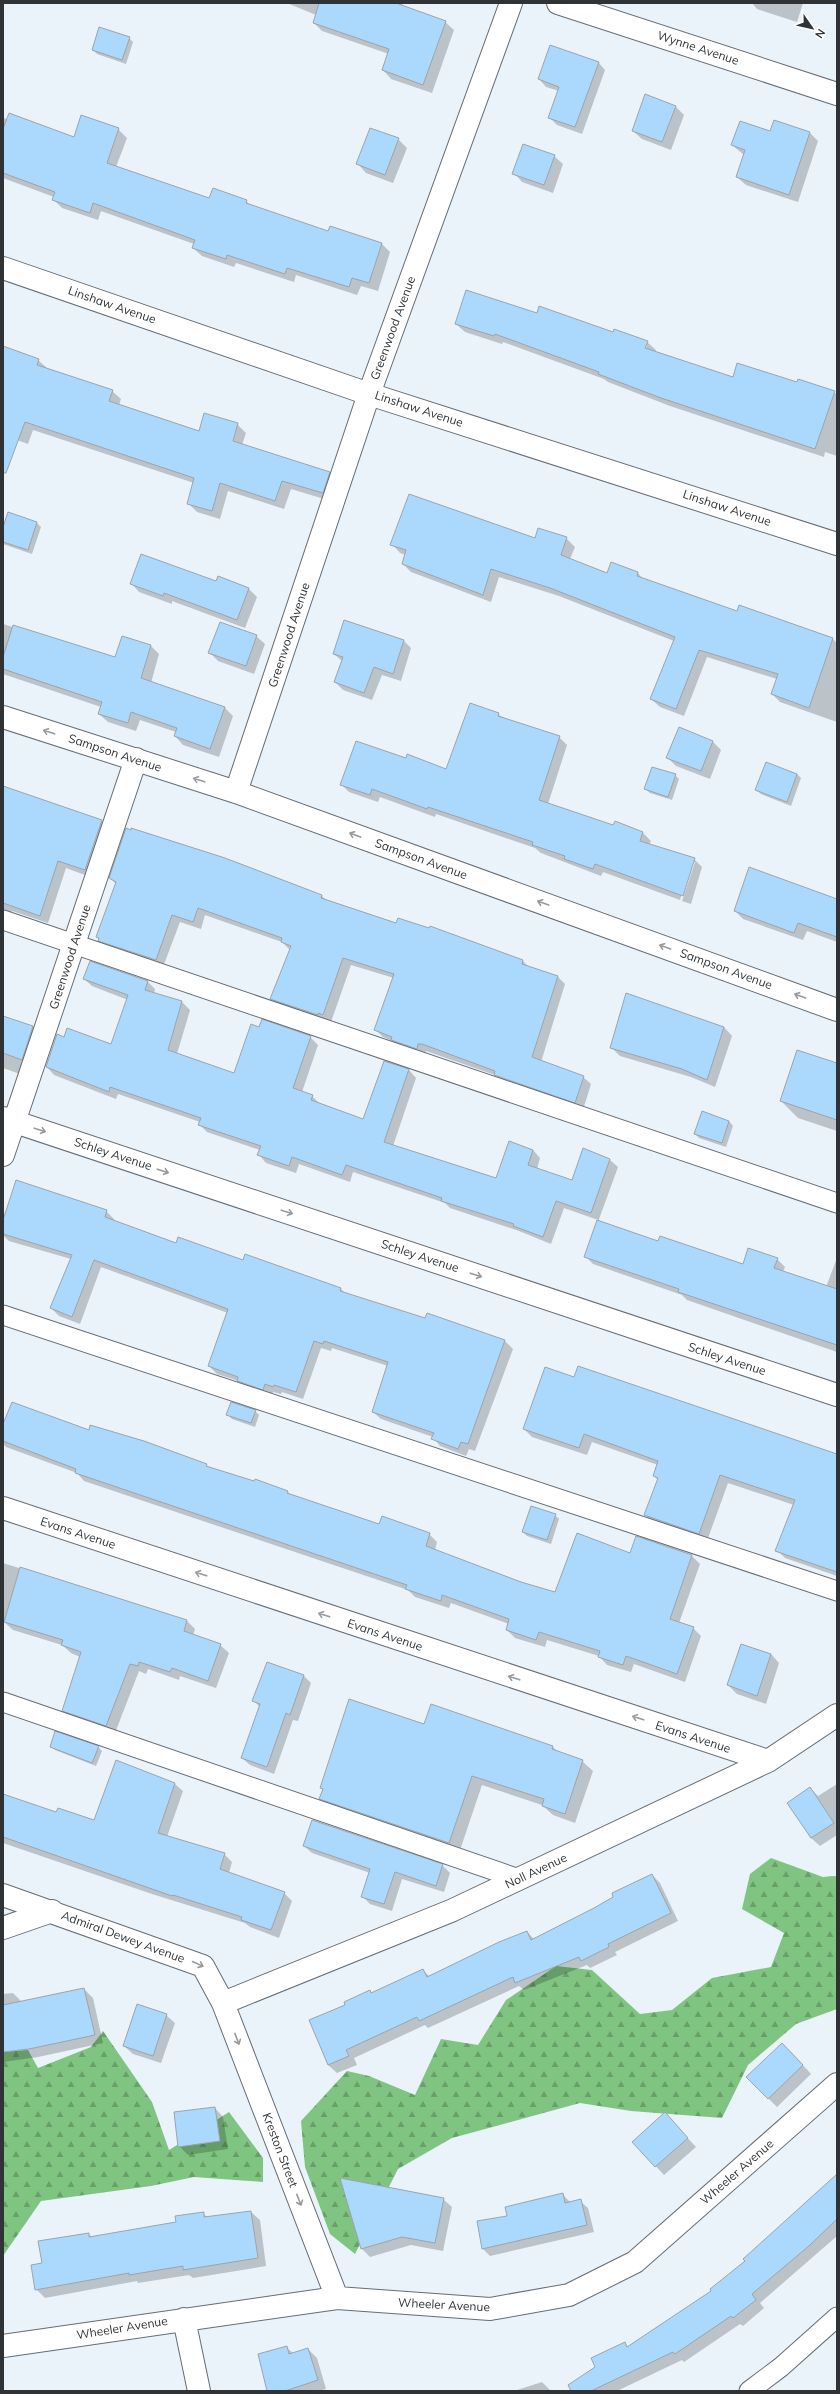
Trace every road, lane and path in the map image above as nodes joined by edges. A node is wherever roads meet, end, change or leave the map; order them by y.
1 (511, 3) edge
2 (558, 3) edge
3 (837, 94) edge
4 (3, 268) edge
5 (369, 394) junction
6 (837, 544) edge
7 (3, 717) edge
8 (136, 759) junction
9 (236, 792) junction
10 (3, 920) edge
11 (74, 944) junction
12 (837, 1010) edge
13 (9, 1120) edge
14 (3, 1155) edge
15 (837, 1203) edge
16 (3, 1315) edge
17 (837, 1395) edge
18 (3, 1508) edge
19 (837, 1591) edge
20 (3, 1702) edge
21 (837, 1716) edge
22 (768, 1761) junction
23 (519, 1879) junction
24 (3, 1895) edge
25 (52, 1911) junction
26 (3, 1928) edge
27 (223, 2003) junction
28 (837, 2084) edge
29 (337, 2298) junction
30 (837, 2317) edge
31 (184, 2319) junction
32 (3, 2346) edge
33 (199, 2391) edge
34 (749, 2391) edge

1 - 5 street, Greenwood Avenue
2 - 3 street, Wynne Avenue
4 - 5 street, Linshaw Avenue
5 - 6 street, Linshaw Avenue
5 - 9 street, Greenwood Avenue
8 -> 7 street, Sampson Avenue
9 -> 8 street, Sampson Avenue
8 - 11 street, Greenwood Avenue
12 -> 9 street, Sampson Avenue
10 - 11 lane
11 - 13 street, Greenwood Avenue
11 - 15 lane
13 - 14 street, Greenwood Avenue
13 -> 17 street, Schley Avenue
16 - 19 lane
22 -> 18 street, Evans Avenue
20 - 23 lane
21 - 22 street, Noll Avenue
22 - 23 street, Noll Avenue
23 - 27 street, Noll Avenue
24 - 25 street, Admiral Dewey Avenue
25 - 26 street
25 -> 27 street, Admiral Dewey Avenue
27 -> 29 street, Kreston Street
28 - 29 street, Wheeler Avenue
29 - 31 street, Wheeler Avenue
30 - 34 lane
31 - 32 street, Wheeler Avenue
31 - 33 street

